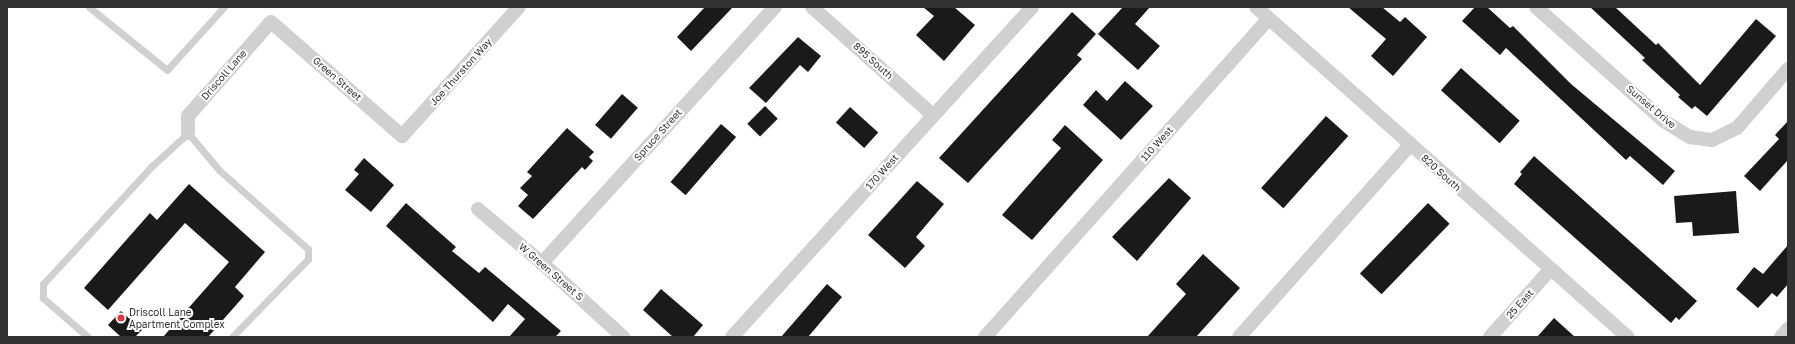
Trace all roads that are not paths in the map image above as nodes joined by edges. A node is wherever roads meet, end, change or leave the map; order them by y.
1 (89, 7) edge
2 (224, 7) edge
3 (519, 7) edge
4 (775, 7) edge
5 (812, 7) edge
6 (1032, 7) edge
7 (1256, 7) edge
8 (1536, 7) edge
9 (1268, 19) junction
10 (271, 22) joint
11 (1788, 69) edge
12 (933, 115) junction
13 (188, 133) junction
14 (402, 136) joint
15 (1410, 145) junction
16 (478, 209) dead end
17 (542, 263) junction
18 (1550, 270) junction
19 (1788, 329) edge
20 (88, 337) edge
21 (232, 337) edge
22 (624, 337) edge
23 (732, 337) edge
24 (985, 337) edge
25 (1239, 337) edge
26 (1490, 337) edge
27 (1628, 337) edge
28 (1781, 337) edge

1 - 2 lane
3 - 14 street, Joe Thurston Way
4 - 17 street, Spruce Street
5 - 12 street, 895 South
6 - 12 street, 170 West
7 - 9 street, 820 South
8 - 11 street, Sunset Drive
9 - 15 street, 820 South
9 - 24 street, 110 West
10 - 13 street, Driscoll Lane
10 - 14 street, Green Street
12 - 23 street, 170 West
13 - 20 lane
13 - 21 lane
15 - 18 street, 820 South
15 - 25 street
16 - 17 street, W Green Street S
17 - 22 street, W Green Street S
18 - 26 street, 25 East
18 - 27 street, 820 South
19 - 28 street

